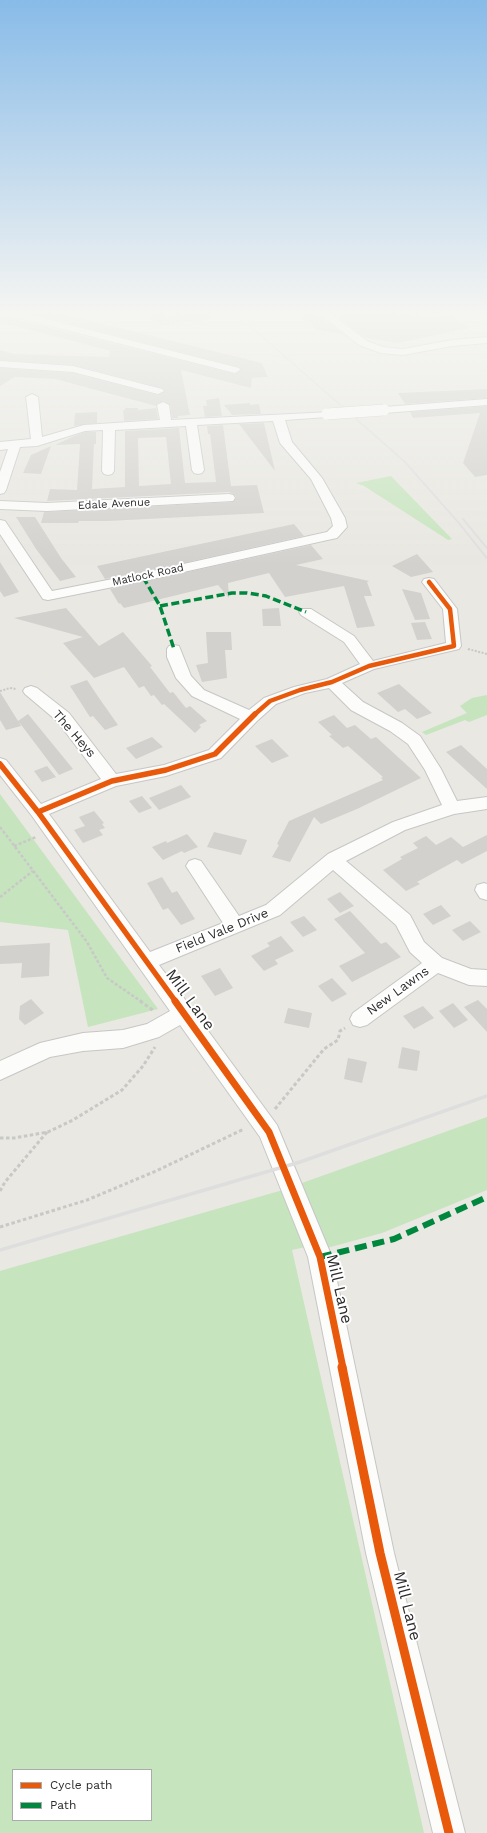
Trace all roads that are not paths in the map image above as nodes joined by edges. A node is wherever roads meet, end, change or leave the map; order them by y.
1 (32, 397) dead end
2 (487, 402) edge
3 (163, 405) dead end
4 (278, 417) junction
5 (191, 421) junction
6 (166, 423) junction
7 (109, 426) junction
8 (37, 442) junction
9 (15, 445) junction
10 (0, 446) edge
11 (198, 470) dead end
12 (108, 471) dead end
13 (0, 490) edge
14 (229, 498) dead end
15 (0, 505) edge
16 (0, 524) edge
17 (429, 582) dead end
18 (306, 612) dead end
19 (174, 649) dead end
20 (369, 666) junction
21 (332, 682) junction
22 (31, 691) dead end
23 (251, 717) junction
24 (0, 764) edge
25 (112, 781) junction
26 (487, 803) edge
27 (452, 808) junction
28 (38, 812) junction
29 (334, 859) junction
30 (195, 866) dead end
31 (235, 926) junction
32 (146, 962) junction
33 (435, 963) junction
34 (487, 978) edge
35 (177, 1018) junction
36 (360, 1019) road end
37 (0, 1071) edge
38 (449, 1833) edge

1 - 8 street
2 - 4 street, bridge
3 - 6 street
4 - 5 street
4 - 16 street, Matlock Road
5 - 6 street
5 - 11 street
6 - 7 street
7 - 8 street
7 - 12 street
8 - 9 street
9 - 10 street
9 - 13 street
14 - 15 street, Edale Avenue
17 - 20 street
18 - 20 street
19 - 23 street
20 - 21 street
21 - 23 street
21 - 27 street
22 - 25 street, The Heys
23 - 25 street
24 - 28 street, Mill Lane
25 - 28 street
26 - 27 street, Field Vale Drive
27 - 29 street, Field Vale Drive
28 - 32 street, Mill Lane
29 - 31 street, Field Vale Drive
29 - 33 street
30 - 31 street
31 - 32 street, Field Vale Drive
32 - 35 street, Mill Lane
33 - 34 street
33 - 36 street, New Lawns
35 - 37 street
35 - 38 street, Mill Lane

